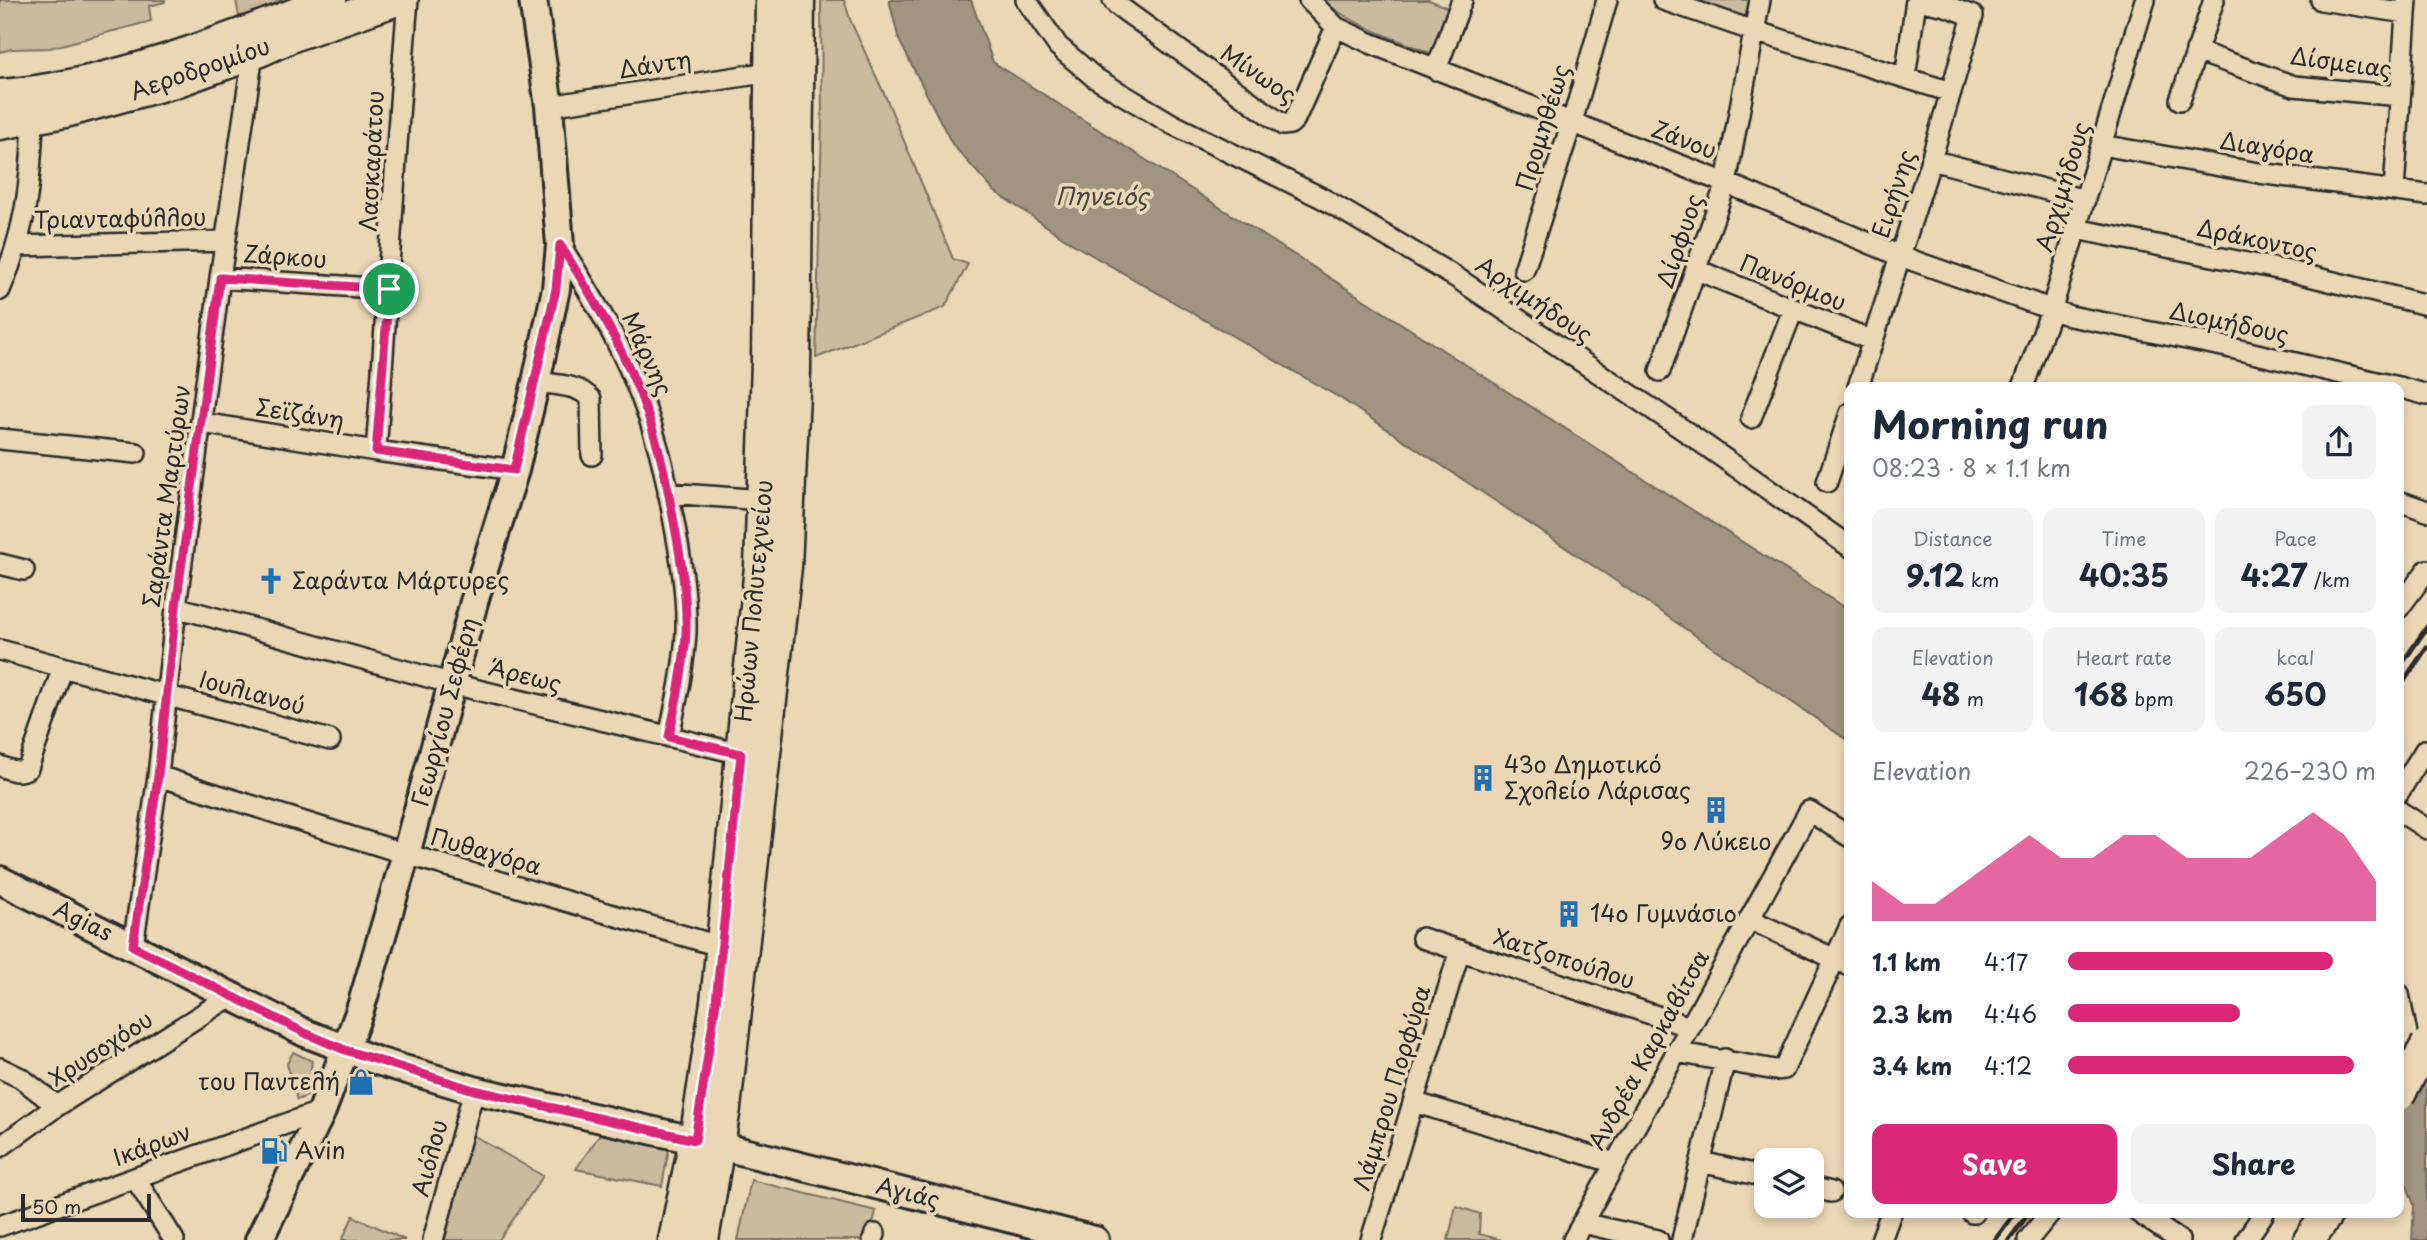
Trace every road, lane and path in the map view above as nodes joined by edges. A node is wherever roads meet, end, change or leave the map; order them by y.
1 (331, 0) edge
2 (397, 0) edge
3 (408, 0) edge
4 (533, 0) edge
5 (771, 0) edge
6 (799, 0) edge
7 (1026, 0) edge
8 (1113, 0) edge
9 (1309, 0) edge
10 (1462, 0) edge
11 (1606, 0) edge
12 (1663, 0) edge
13 (1760, 0) edge
14 (1917, 0) edge
15 (2145, 0) edge
16 (2214, 0) edge
17 (2320, 0) edge
18 (2407, 7) edge
19 (1336, 27) junction
20 (1754, 31) junction
21 (2196, 51) junction
22 (253, 54) junction
23 (1436, 70) junction
24 (770, 72) junction
25 (1905, 78) junction
26 (1951, 92) junction
27 (0, 95) edge
28 (2400, 96) junction
29 (2180, 100) dead end
30 (549, 106) junction
31 (33, 118) junction
32 (1572, 122) junction
33 (0, 124) edge
34 (2101, 145) junction
35 (1931, 160) junction
36 (1726, 183) junction
37 (2394, 190) junction
38 (2427, 195) edge
39 (2085, 200) junction
40 (2076, 229) junction
41 (226, 241) junction
42 (560, 245) junction
43 (16, 246) junction
44 (1900, 256) junction
45 (1524, 270) dead end
46 (1697, 270) junction
47 (220, 278) junction
48 (389, 289) junction
49 (0, 290) edge
50 (2427, 305) edge
51 (2052, 308) junction
52 (1793, 310) junction
53 (1871, 340) junction
54 (1660, 371) dead end
55 (1859, 382) edge
56 (2029, 382) edge
57 (2377, 382) edge
58 (536, 383) junction
59 (2404, 389) edge
60 (2427, 395) edge
61 (1751, 418) dead end
62 (202, 423) junction
63 (1844, 431) edge
64 (0, 439) edge
65 (376, 451) junction
66 (136, 453) dead end
67 (593, 455) dead end
68 (514, 470) junction
69 (1827, 482) dead end
70 (668, 493) junction
71 (763, 500) junction
72 (2404, 503) edge
73 (2427, 511) edge
74 (1844, 543) edge
75 (0, 564) edge
76 (24, 570) dead end
77 (2427, 570) edge
78 (2407, 586) edge
79 (176, 607) junction
80 (0, 650) edge
81 (63, 667) junction
82 (453, 684) junction
83 (167, 695) junction
84 (669, 737) junction
85 (330, 740) dead end
86 (2424, 750) dead end
87 (741, 754) junction
88 (0, 766) edge
89 (158, 776) junction
90 (2404, 784) edge
91 (2404, 814) edge
92 (2427, 829) edge
93 (1844, 833) edge
94 (406, 854) junction
95 (0, 880) edge
96 (1749, 919) junction
97 (1422, 938) dead end
98 (133, 946) junction
99 (722, 947) junction
100 (1460, 950) junction
101 (1842, 962) edge
102 (230, 996) junction
103 (2404, 1018) edge
104 (1690, 1027) junction
105 (2427, 1044) edge
106 (345, 1050) junction
107 (1676, 1052) junction
108 (2427, 1053) edge
109 (1725, 1059) junction
110 (0, 1068) edge
111 (2404, 1086) edge
112 (474, 1090) junction
113 (1413, 1102) junction
114 (57, 1106) junction
115 (321, 1111) junction
116 (707, 1143) junction
117 (0, 1147) edge
118 (1701, 1162) junction
119 (1615, 1163) junction
120 (1754, 1174) edge
121 (135, 1178) junction
122 (1824, 1190) edge
123 (1831, 1192) dead end
124 (1889, 1218) edge
125 (2046, 1218) edge
126 (2146, 1218) edge
127 (2261, 1218) edge
128 (2324, 1218) edge
129 (2342, 1218) edge
130 (0, 1226) edge
131 (1578, 1232) edge
132 (1058, 1236) edge
133 (174, 1240) edge
134 (259, 1240) edge
135 (433, 1240) edge
136 (674, 1240) edge
137 (703, 1240) edge
138 (1096, 1240) edge
139 (1371, 1240) edge
140 (1658, 1240) edge
141 (1682, 1240) edge
142 (1881, 1240) edge
143 (2028, 1240) edge
144 (2179, 1240) edge
145 (2246, 1240) edge
146 (2309, 1240) edge
147 (2333, 1240) edge

1 - 27 main road, Αεροδρομίου
2 - 22 main road, Αεροδρομίου
3 - 48 street, Λασκαράτου
4 - 30 street, Γεωργίου Σεφέρη
5 - 24 main road, Ηρώων Πολυτεχνείου
6 - 116 main road, Ηρώων Πολυτεχνείου
7 - 74 street, Αρχιμήδους
8 - 19 street, Μίνωος
9 - 19 street, Ζάνου
10 - 23 street
11 - 32 street, Προμηθέως
12 - 20 street
13 - 20 street, Δίρφυος
14 - 25 street
14 - 26 street, Ειρήνης
15 - 34 street, Αρχιμήδους
16 - 21 street
17 - 18 street
18 - 28 street
19 - 23 street, Ζάνου
20 - 25 street
20 - 36 street, Δίρφυος
21 - 28 street, Δίσμειας
21 - 29 street
22 - 31 main road, Αεροδρομίου
22 - 41 street, Σαράντα Μαρτύρων
23 - 32 street, Ζάνου
24 - 30 street, Δάντη
24 - 71 main road, Ηρώων Πολυτεχνείου
25 - 26 street
26 - 35 street, Ειρήνης
28 - 37 street
30 - 42 street, Γεωργίου Σεφέρη
31 - 33 main road, Αεροδρομίου
31 - 43 street
32 - 36 street, Ζάνου
32 - 45 street, Προμηθέως
34 - 37 street, Διαγόρα
34 - 39 street, Αρχιμήδους
35 - 39 street
35 - 44 street, Ειρήνης
36 - 44 street, Ζάνου
36 - 46 street, Δίρφυος
37 - 38 street, Διαγόρα
39 - 40 street, Αρχιμήδους
40 - 50 street, Δράκοντος
40 - 51 street, Αρχιμήδους
41 - 43 street, Τριανταφύλλου
41 - 47 street, Σαράντα Μαρτύρων
42 - 58 street, Γεωργίου Σεφέρη
42 - 70 street, Μάρνης
43 - 49 street
44 - 51 street, Ζάνου
44 - 53 street, Ειρήνης
46 - 52 street, Πανόρμου
46 - 54 street, Δίρφυος
47 - 48 street, Ζάρκου
47 - 62 street, Σαράντα Μαρτύρων
48 - 65 street, Λασκαράτου
51 - 56 street, Αρχιμήδους
51 - 57 street, Διομήδους
52 - 53 street, Πανόρμου
52 - 61 street
53 - 55 street, Ειρήνης
58 - 67 street
58 - 68 street, Γεωργίου Σεφέρη
59 - 60 street, Διομήδους
62 - 65 street, Σεϊζάνη
62 - 79 street, Σαράντα Μαρτύρων
63 - 69 street
64 - 66 street
65 - 68 street, Σεϊζάνη
68 - 82 street, Γεωργίου Σεφέρη
70 - 71 street
70 - 84 street, Μάρνης
71 - 87 main road, Ηρώων Πολυτεχνείου
72 - 73 street
75 - 76 street
77 - 78 street
79 - 82 street, Άρεως
79 - 83 street, Σαράντα Μαρτύρων
80 - 81 street, Ιουλιανού
81 - 83 street, Ιουλιανού
81 - 88 street
82 - 84 street, Άρεως
82 - 94 street, Γεωργίου Σεφέρη
83 - 85 street, Ιουλιανού
83 - 89 street, Σαράντα Μαρτύρων
84 - 87 street, Άρεως
86 - 90 street
87 - 99 main road, Ηρώων Πολυτεχνείου
89 - 94 street, Πυθαγόρα
89 - 98 street, Σαράντα Μαρτύρων
91 - 92 street
93 - 96 street, Ανδρέα Καρκαβίτσα
94 - 99 street, Πυθαγόρα
94 - 106 street, Γεωργίου Σεφέρη
95 - 98 street, Agias
96 - 101 street
96 - 104 street, Ανδρέα Καρκαβίτσα
97 - 100 street, Χατζοπούλου
98 - 102 street, Agias
99 - 116 main road, Ηρώων Πολυτεχνείου
100 - 104 street, Χατζοπούλου
100 - 113 street, Λάμπρου Πορφύρα
101 - 109 street
102 - 106 street, Agias
102 - 114 street, Χρυσοχόου
103 - 108 street
104 - 107 street, Ανδρέα Καρκαβίτσα
105 - 111 main road, bridge
106 - 112 street, Agias
106 - 115 street, Γεωργίου Σεφέρη
107 - 109 street
107 - 119 street, Ανδρέα Καρκαβίτσα
109 - 118 street
110 - 114 street
112 - 116 street, Agias
112 - 135 street, Αιόλου
113 - 119 street
113 - 139 street, Λάμπρου Πορφύρα
114 - 117 street, Χρυσοχόου
115 - 121 street, Ικάρων
115 - 134 street, Γεωργίου Σεφέρη
116 - 132 street, Αγιάς
116 - 136 main road, Ηρώων Πολυτεχνείου
116 - 137 main road, Ηρώων Πολυτεχνείου
118 - 120 street
118 - 141 street
119 - 131 street, Ανδρέα Καρκαβίτσα
121 - 130 street, Ικάρων
121 - 133 street
122 - 123 street
124 - 142 street
125 - 143 street
126 - 144 street
127 - 145 street
128 - 146 main road
129 - 147 main road
131 - 140 street
132 - 138 street, Αγιάς

